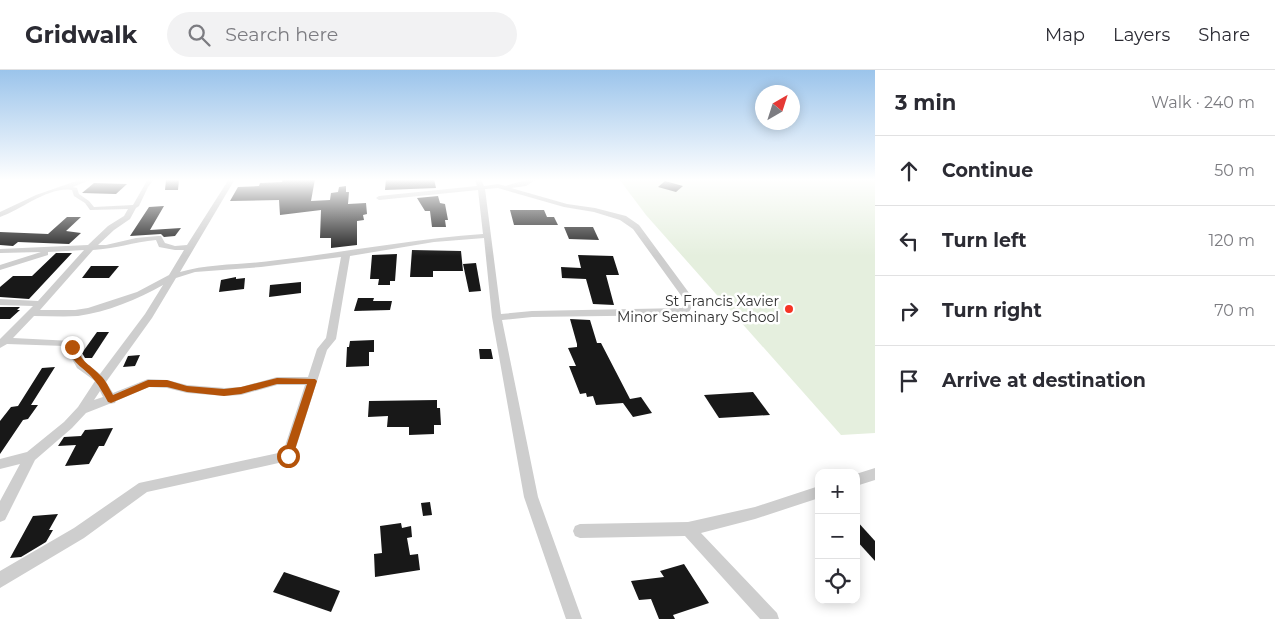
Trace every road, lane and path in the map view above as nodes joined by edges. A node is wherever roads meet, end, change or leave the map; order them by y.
1 (21, 205) edge
2 (89, 205) edge
3 (137, 205) edge
4 (216, 205) edge
5 (482, 205) edge
6 (561, 205) edge
7 (132, 207) junction
8 (0, 215) edge
9 (486, 236) junction
10 (91, 247) junction
11 (190, 247) junction
12 (52, 250) junction
13 (0, 251) edge
14 (346, 254) junction
15 (0, 268) edge
16 (173, 276) junction
17 (0, 302) edge
18 (40, 304) junction
19 (32, 313) junction
20 (497, 317) junction
21 (3, 343) edge
22 (312, 381) junction
23 (100, 384) junction
24 (111, 400) junction
25 (82, 410) junction
26 (31, 456) junction
27 (0, 464) edge
28 (875, 474) edge
29 (860, 479) edge
30 (815, 493) edge
31 (0, 515) edge
32 (688, 530) junction
33 (580, 532) dead end
34 (0, 580) edge
35 (574, 619) edge
36 (771, 619) edge

1 - 8 street
2 - 7 street
3 - 7 street
4 - 11 street
5 - 9 street
6 - 20 street
7 - 10 street
9 - 14 street
9 - 20 street
10 - 11 street
10 - 12 street
10 - 18 street
11 - 16 street
12 - 13 street
12 - 15 street
14 - 16 street
14 - 22 street
16 - 19 street
16 - 23 street
17 - 18 street
18 - 19 street
19 - 21 street
20 - 35 street
21 - 23 street
22 - 24 street
22 - 34 street
23 - 24 street
23 - 25 street
24 - 25 street
25 - 26 street
26 - 27 street
26 - 31 street
28 - 29 street
30 - 32 street
32 - 33 street
32 - 36 street

